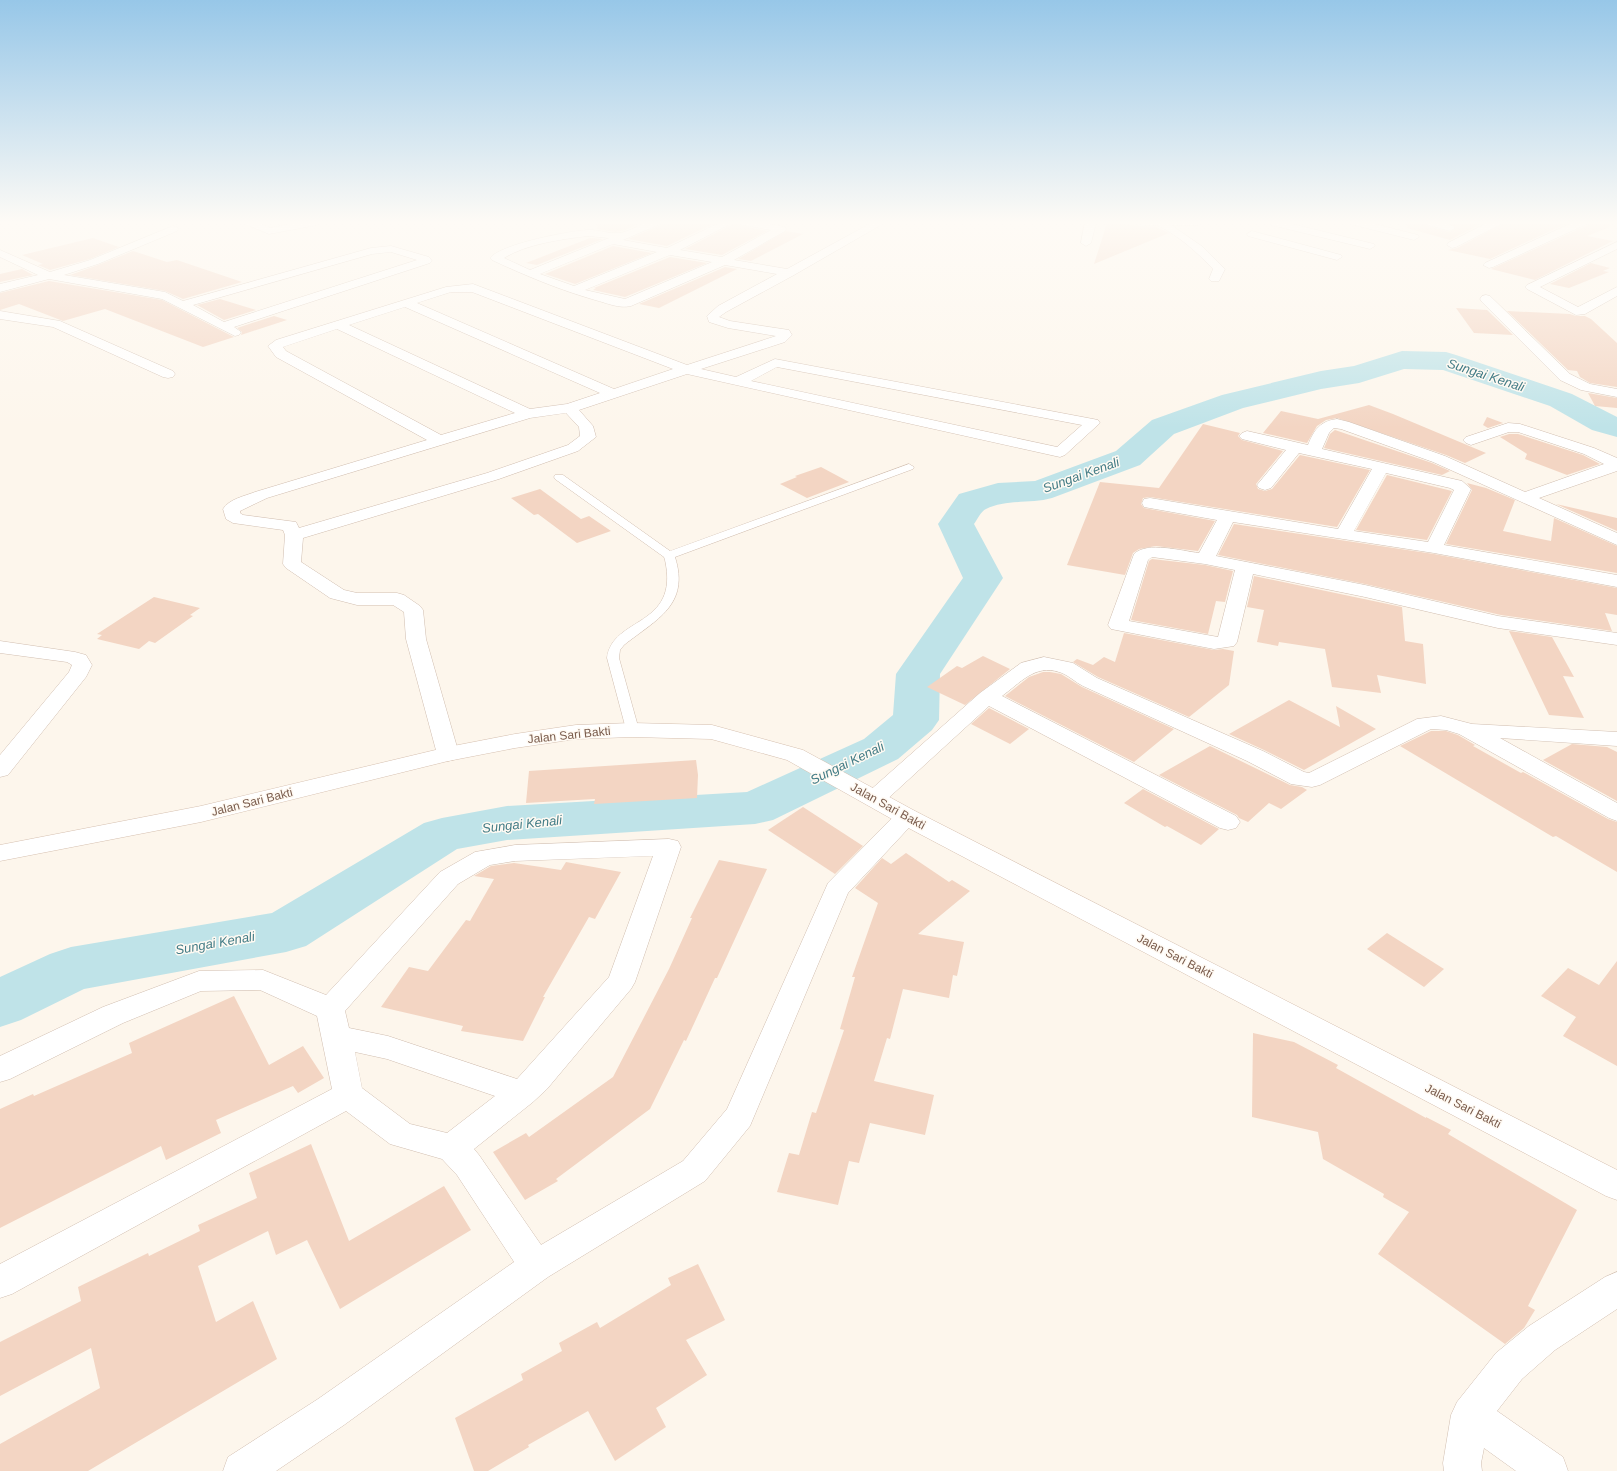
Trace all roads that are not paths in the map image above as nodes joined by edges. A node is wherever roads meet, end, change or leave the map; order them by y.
1 (134, 291) edge
2 (232, 291) edge
3 (335, 291) edge
4 (445, 291) edge
5 (480, 291) edge
6 (576, 291) edge
7 (656, 291) edge
8 (756, 291) edge
9 (1538, 291) edge
10 (1617, 291) edge
11 (1486, 299) dead end
12 (406, 303) junction
13 (181, 305) junction
14 (0, 315) edge
15 (338, 325) junction
16 (223, 326) junction
17 (240, 334) dead end
18 (687, 370) junction
19 (168, 374) dead end
20 (738, 382) junction
21 (1617, 393) edge
22 (614, 394) junction
23 (569, 408) junction
24 (528, 414) junction
25 (1247, 436) dead end
26 (1471, 440) dead end
27 (440, 441) junction
28 (1296, 447) junction
29 (1313, 452) junction
30 (909, 467) dead end
31 (1381, 468) junction
32 (559, 477) dead end
33 (1265, 485) dead end
34 (261, 495) junction
35 (1524, 498) junction
36 (1150, 503) dead end
37 (1228, 515) junction
38 (292, 531) junction
39 (1344, 534) junction
40 (1617, 540) edge
41 (1434, 548) junction
42 (669, 555) junction
43 (1205, 559) junction
44 (1245, 568) junction
45 (1617, 581) edge
46 (1617, 639) edge
47 (0, 647) edge
48 (987, 697) junction
49 (1467, 729) junction
50 (632, 730) junction
51 (1617, 739) edge
52 (448, 754) junction
53 (0, 770) edge
54 (864, 792) junction
55 (1617, 813) edge
56 (907, 817) junction
57 (1228, 822) dead end
58 (0, 853) edge
59 (330, 1009) junction
60 (337, 1037) junction
61 (0, 1070) edge
62 (522, 1093) junction
63 (348, 1095) junction
64 (452, 1148) junction
65 (1617, 1186) edge
66 (536, 1266) junction
67 (0, 1282) edge
68 (1617, 1289) edge
69 (1470, 1415) junction
70 (242, 1471) edge
71 (1463, 1471) edge
72 (1549, 1471) edge

1 - 13 street
2 - 13 street
3 - 16 street
4 - 12 street
5 - 18 street
6 - 7 street
8 - 18 street
9 - 10 street
11 - 21 street
12 - 15 street
12 - 22 street
13 - 16 street
14 - 19 street
15 - 24 street
15 - 27 street
16 - 17 street
18 - 20 street
18 - 22 street
20 - 20 street
22 - 23 street
23 - 24 street
23 - 38 street
24 - 27 street
25 - 28 street
26 - 35 street
27 - 34 street
28 - 29 street
28 - 33 street
29 - 31 street
29 - 35 street
30 - 42 lane
31 - 39 street
31 - 41 street
32 - 42 lane
34 - 38 street
34 - 38 street
35 - 40 street
36 - 37 street
37 - 39 street
37 - 43 street
38 - 52 street
39 - 41 street
41 - 45 street
42 - 50 lane
43 - 44 street
43 - 44 street
44 - 46 street
47 - 53 street
48 - 49 street
48 - 54 street
48 - 57 street
49 - 51 street
49 - 55 street
50 - 52 street, Jalan Sari Bakti
50 - 54 street, Jalan Sari Bakti
52 - 58 street, Jalan Sari Bakti
54 - 56 street, Jalan Sari Bakti
56 - 65 street, Jalan Sari Bakti
56 - 66 street
59 - 60 street
59 - 61 street
59 - 62 street
60 - 62 street
60 - 63 street
62 - 64 street
63 - 64 street
63 - 67 street
64 - 66 street
66 - 70 street
68 - 69 street
69 - 71 street
69 - 72 street

